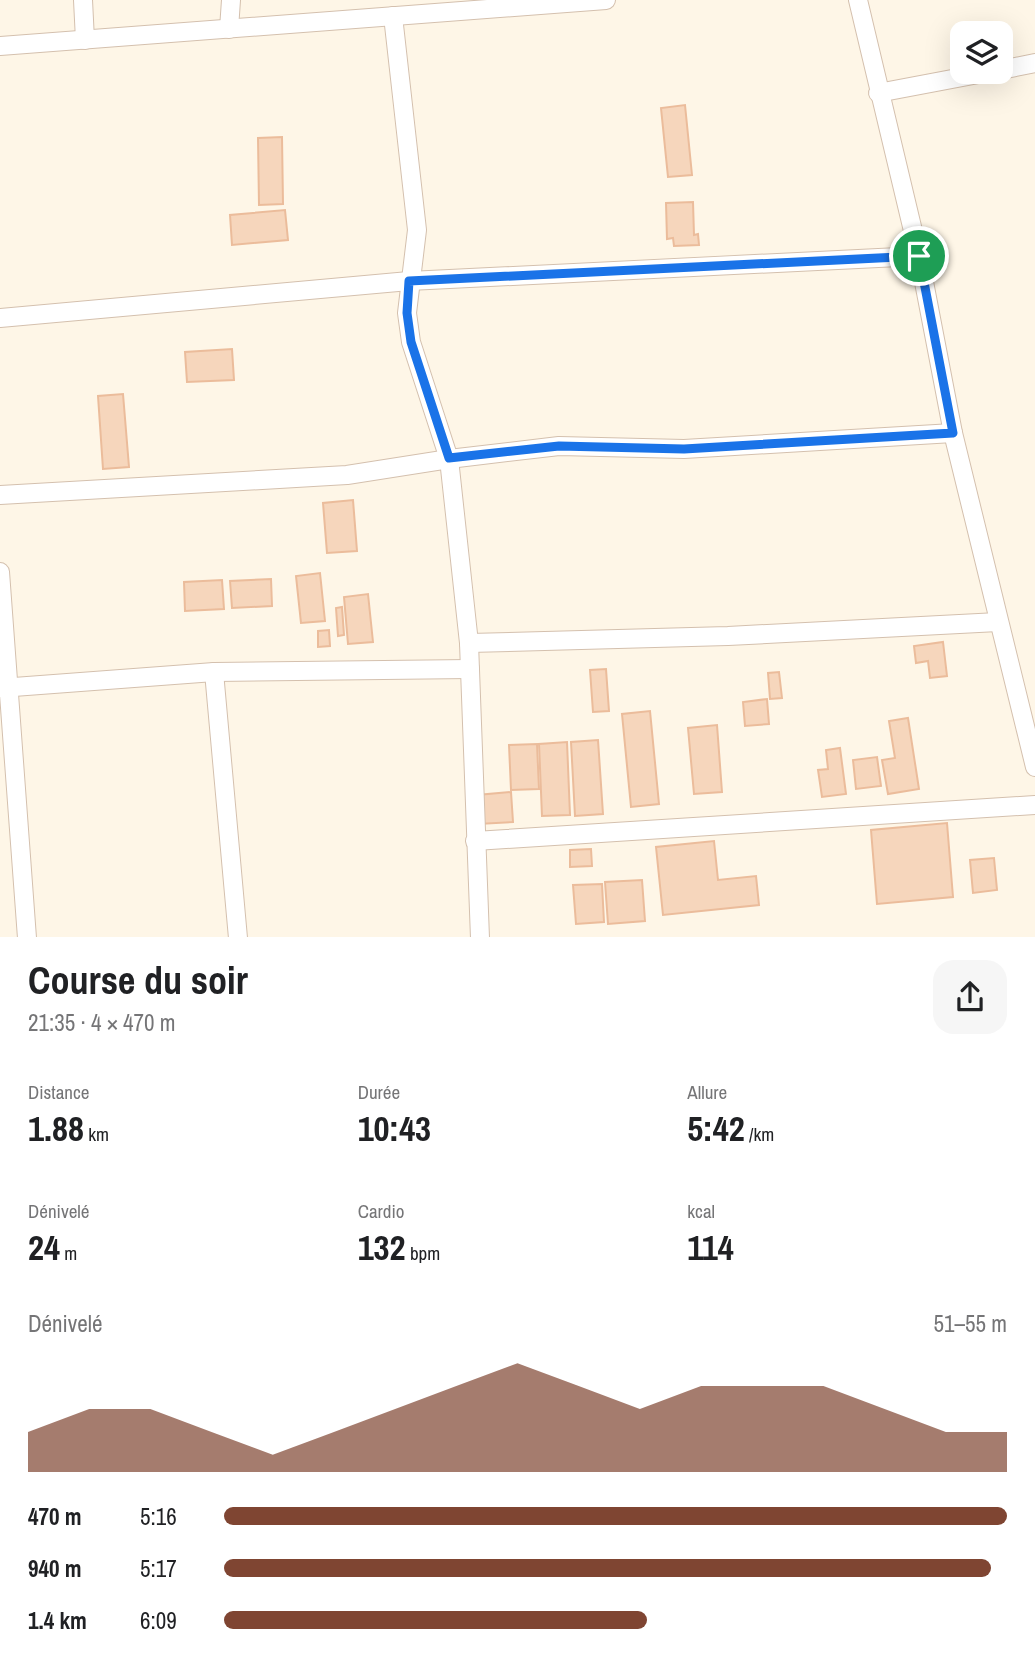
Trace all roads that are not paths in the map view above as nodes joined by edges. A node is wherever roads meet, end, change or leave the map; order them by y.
1 (83, 0) edge
2 (231, 0) edge
3 (605, 0) edge
4 (858, 0) edge
5 (393, 16) junction
6 (229, 29) junction
7 (85, 40) junction
8 (0, 47) edge
9 (1035, 63) edge
10 (1013, 67) edge
11 (950, 79) edge
12 (878, 93) junction
13 (919, 256) junction
14 (409, 281) junction
15 (0, 318) edge
16 (953, 433) junction
17 (449, 458) junction
18 (0, 495) edge
19 (0, 572) edge
20 (998, 622) junction
21 (469, 643) junction
22 (470, 669) junction
23 (214, 672) junction
24 (4, 688) edge
25 (1035, 767) edge
26 (1035, 805) edge
27 (475, 841) junction
28 (27, 937) edge
29 (238, 937) edge
30 (480, 937) edge

1 - 7 street
2 - 6 street
3 - 5 street
4 - 12 street
5 - 6 street
5 - 14 street
6 - 7 street
7 - 8 street
9 - 10 street
11 - 12 street
12 - 13 street
13 - 14 street
13 - 16 street
14 - 15 street
14 - 17 street
16 - 17 street
16 - 20 street
17 - 18 street
17 - 21 street
19 - 24 street
20 - 21 street
20 - 25 street
21 - 22 street
22 - 23 street
22 - 27 street
23 - 24 street
23 - 29 street
24 - 28 street
26 - 27 street
27 - 30 street

